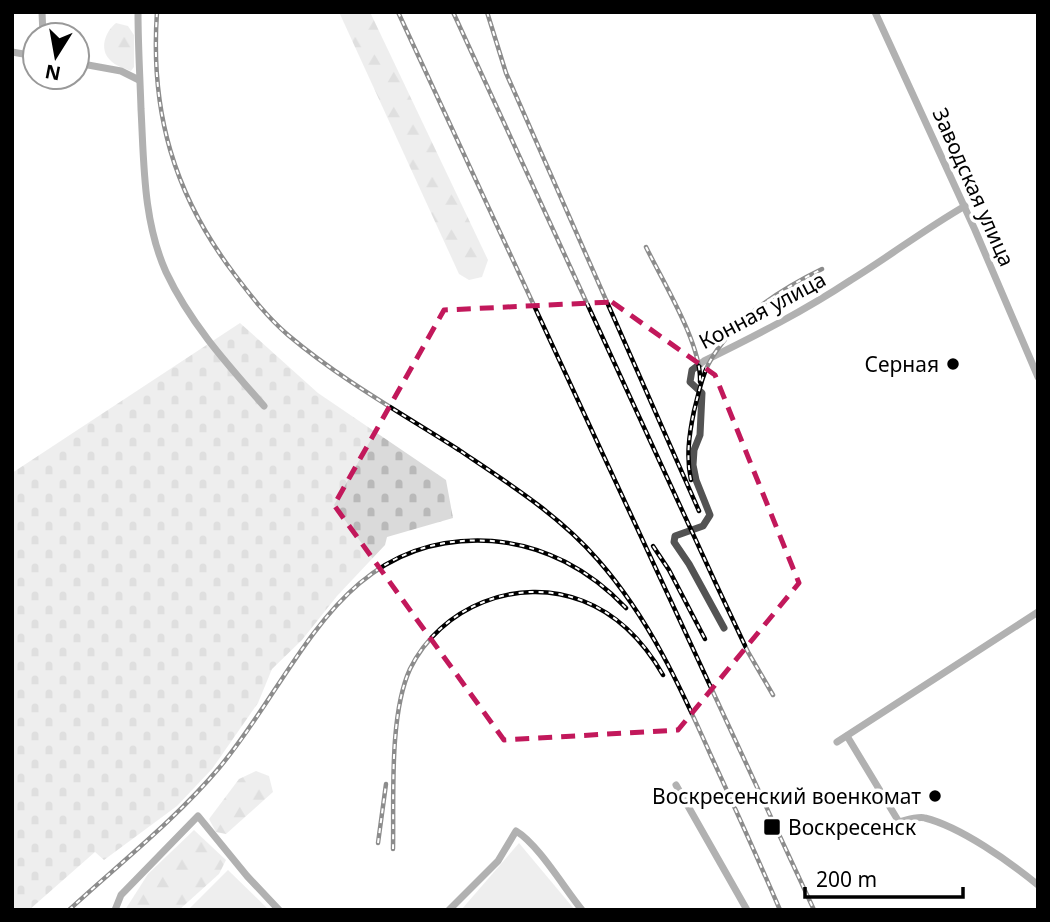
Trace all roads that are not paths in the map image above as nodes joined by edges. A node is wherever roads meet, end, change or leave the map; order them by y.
1 (138, 12) edge
2 (875, 12) edge
3 (91, 66) edge
4 (139, 80) junction
5 (964, 206) junction
6 (1038, 377) edge
7 (264, 406) dead end
8 (1038, 612) edge
9 (724, 628) dead end
10 (847, 736) junction
11 (837, 742) dead end
12 (676, 785) dead end
13 (1038, 885) edge
14 (115, 910) edge
15 (279, 910) edge
16 (449, 910) edge
17 (582, 910) edge
18 (747, 910) edge

1 - 4 street
2 - 5 street, Заводская улица
3 - 4 street
4 - 7 street
5 - 6 street, Заводская улица
5 - 9 street, Конная улица
8 - 10 street
10 - 11 street
10 - 13 street
12 - 18 street
14 - 15 street
16 - 17 street

